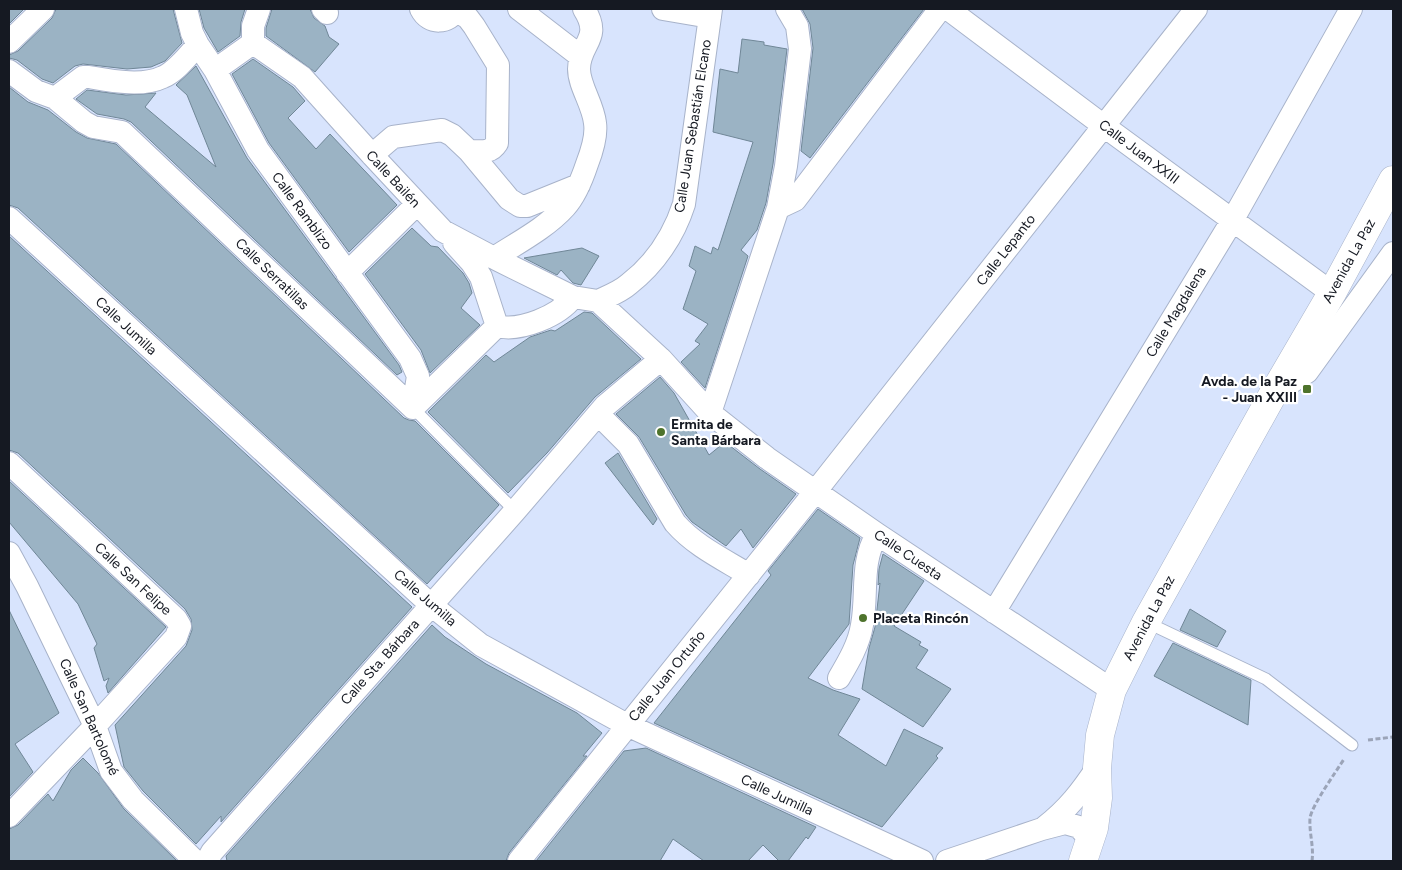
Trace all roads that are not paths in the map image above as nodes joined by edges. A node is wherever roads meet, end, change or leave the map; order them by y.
1 (43, 9) edge
2 (186, 9) edge
3 (259, 9) edge
4 (421, 9) edge
5 (519, 9) edge
6 (584, 9) edge
7 (663, 9) edge
8 (787, 9) edge
9 (940, 9) edge
10 (948, 9) edge
11 (1196, 9) edge
12 (1351, 9) edge
13 (457, 10) edge
14 (710, 11) edge
15 (9, 42) edge
16 (253, 43) junction
17 (198, 45) junction
18 (580, 56) junction
19 (215, 70) junction
20 (9, 71) edge
21 (55, 98) junction
22 (1104, 126) junction
23 (469, 151) junction
24 (372, 156) junction
25 (1393, 180) edge
26 (579, 185) junction
27 (417, 204) junction
28 (778, 208) junction
29 (9, 218) edge
30 (1232, 221) junction
31 (443, 231) junction
32 (1393, 253) edge
33 (494, 258) junction
34 (347, 273) junction
35 (1332, 293) junction
36 (573, 297) junction
37 (598, 301) junction
38 (497, 326) junction
39 (661, 360) junction
40 (1273, 394) junction
41 (413, 408) junction
42 (710, 413) junction
43 (598, 414) junction
44 (9, 463) edge
45 (815, 492) junction
46 (515, 511) junction
47 (877, 534) junction
48 (9, 553) edge
49 (749, 575) junction
50 (431, 605) junction
51 (994, 612) junction
52 (1146, 622) junction
53 (839, 678) dead end
54 (1112, 690) junction
55 (95, 726) junction
56 (627, 726) junction
57 (1352, 745) road end
58 (1097, 768) junction
59 (9, 816) edge
60 (1042, 829) junction
61 (1087, 851) edge
62 (195, 861) edge
63 (207, 861) edge
64 (519, 861) edge
65 (922, 861) edge
66 (947, 861) edge

1 - 15 street
2 - 17 street, Calle Ramblizo
3 - 16 street
4 - 13 street
5 - 18 street
6 - 18 street
7 - 14 street
8 - 28 street
9 - 28 street
10 - 22 street, Calle Juan XXIII
11 - 22 street, Calle Lepanto
12 - 30 street, Calle Magdalena
13 - 23 street
14 - 37 street, Calle Juan Sebastián Elcano
16 - 19 street
16 - 24 street, Calle Bailén
17 - 19 street, Calle Ramblizo
17 - 21 street
18 - 26 street
19 - 34 street, Calle Ramblizo
20 - 21 street, Calle Serratillas
21 - 41 street, Calle Serratillas
22 - 30 street, Calle Juan XXIII
22 - 45 street, Calle Lepanto
23 - 24 street
23 - 26 street
24 - 27 street, Calle Bailén
25 - 35 main road, Avenida La Paz
26 - 33 street
27 - 31 street, Calle Bailén
27 - 34 street
28 - 42 street
29 - 50 street, Calle Jumilla
30 - 35 street, Calle Juan XXIII
30 - 51 street, Calle Magdalena
31 - 33 street, Calle Bailén
31 - 38 street
32 - 40 street, Avenida La Paz
33 - 36 street, Calle Bailén
34 - 41 street, Calle Ramblizo
35 - 40 main road, Avenida La Paz
36 - 37 street, Calle Bailén
36 - 38 street
37 - 39 street
38 - 41 street
39 - 42 street, Calle Cuesta
39 - 43 street, Calle Sta. Bárbara
40 - 52 main road, Avenida La Paz
41 - 46 lane, Calle Serratillas
42 - 45 street, Calle Cuesta
43 - 46 street, Calle Sta. Bárbara
43 - 49 street
44 - 55 street, Calle San Felipe
45 - 47 street, Calle Cuesta
45 - 49 street, Calle Juan Ortuño
46 - 50 street, Calle Sta. Bárbara
47 - 51 street, Calle Cuesta
47 - 53 street
48 - 55 street, Calle San Bartolomé
49 - 56 street, Calle Juan Ortuño
50 - 56 street, Calle Jumilla
50 - 63 street, Calle Sta. Bárbara
51 - 54 street, Calle Cuesta
52 - 54 main road, Avenida La Paz
52 - 57 lane
54 - 58 main road, Avenida La Paz
55 - 59 street
55 - 62 street, Calle San Bartolomé
56 - 64 street, Calle Juan Ortuño
56 - 65 street, Calle Jumilla
58 - 60 street
58 - 61 main road, Avenida La Paz
60 - 61 street
60 - 66 street

